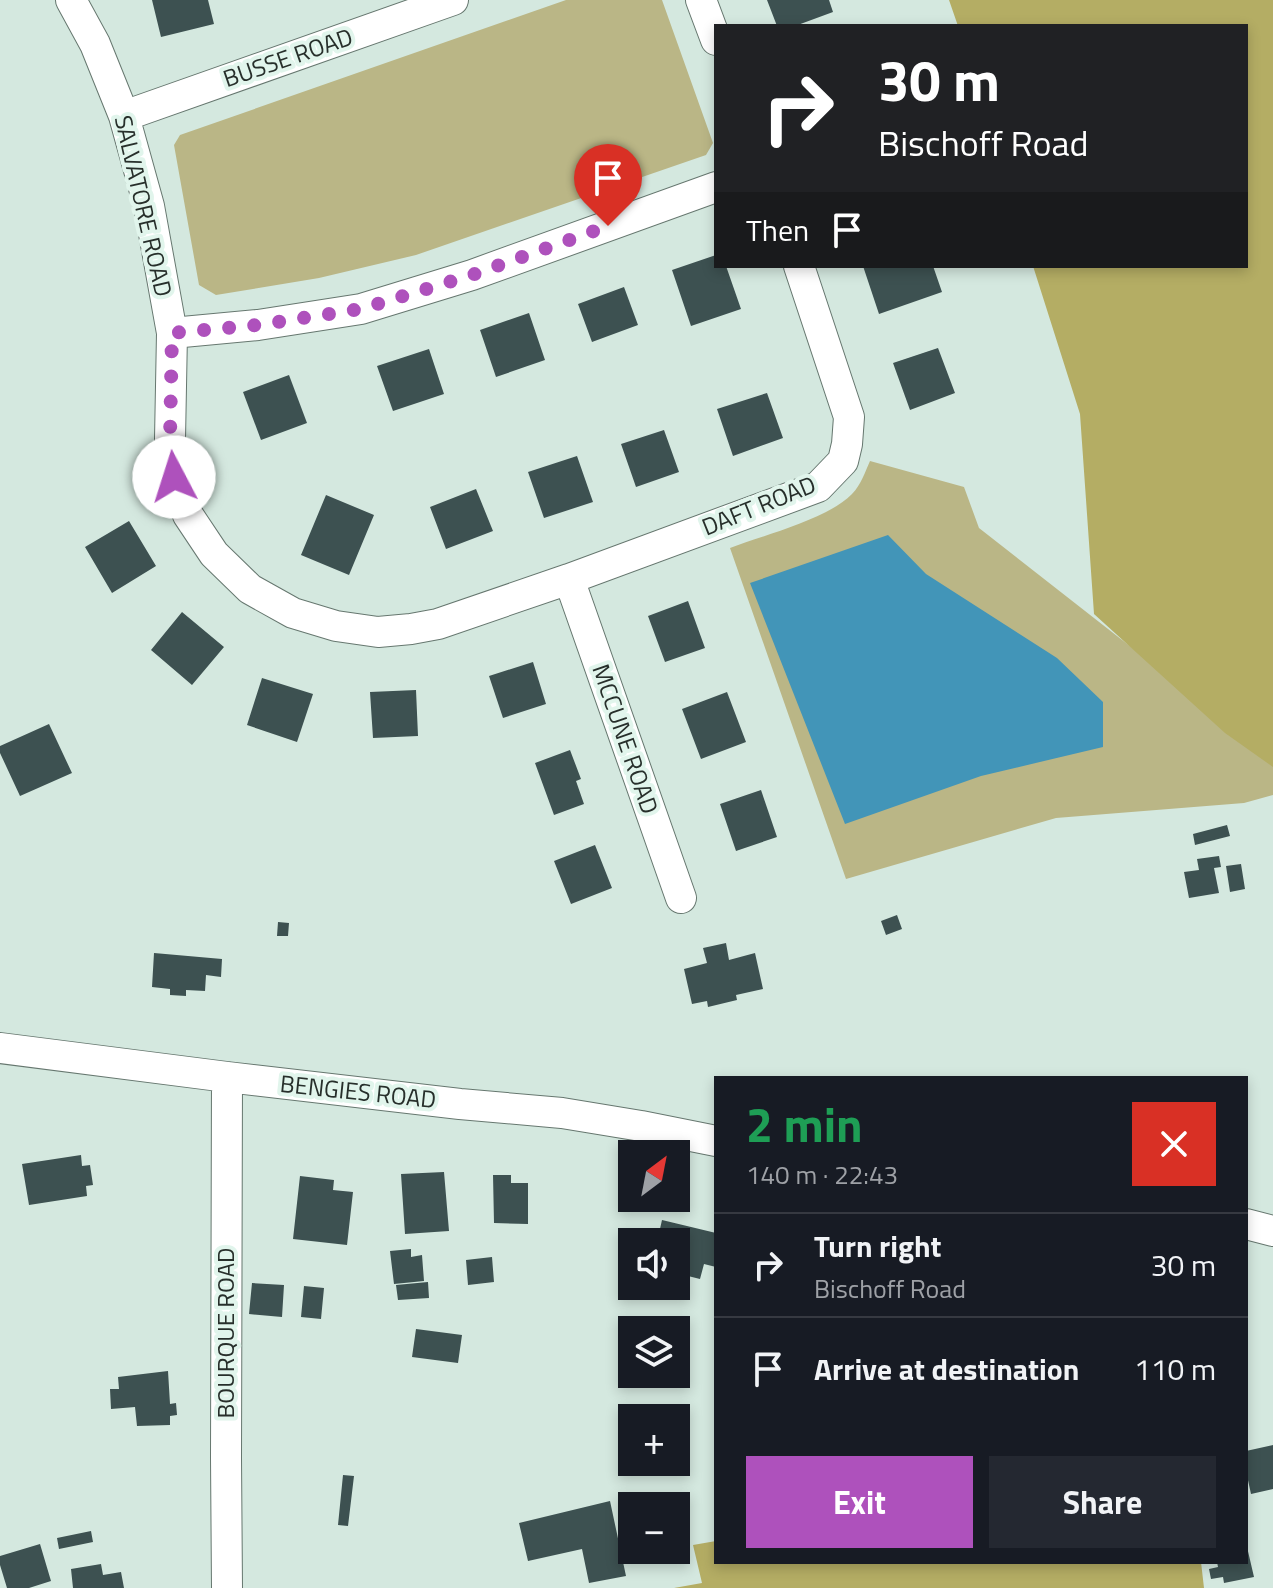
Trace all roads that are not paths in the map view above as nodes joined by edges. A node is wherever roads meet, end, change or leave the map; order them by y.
1 (71, 0) edge
2 (453, 0) edge
3 (701, 0) edge
4 (714, 35) edge
5 (124, 116) junction
6 (714, 188) edge
7 (800, 268) edge
8 (172, 333) junction
9 (569, 579) junction
10 (681, 898) dead end
11 (0, 1048) edge
12 (227, 1077) junction
13 (714, 1141) edge
14 (1248, 1225) edge
15 (1273, 1231) edge
16 (227, 1588) edge

1 - 5 street, SALVATORE ROAD
2 - 5 street, BUSSE ROAD
3 - 4 street
5 - 8 street, SALVATORE ROAD
6 - 8 street
7 - 9 street, DAFT ROAD
8 - 9 street, SALVATORE ROAD
9 - 10 street, MCCUNE ROAD
11 - 12 street, BENGIES ROAD
12 - 13 street, BENGIES ROAD
12 - 16 street, BOURQUE ROAD
14 - 15 street

